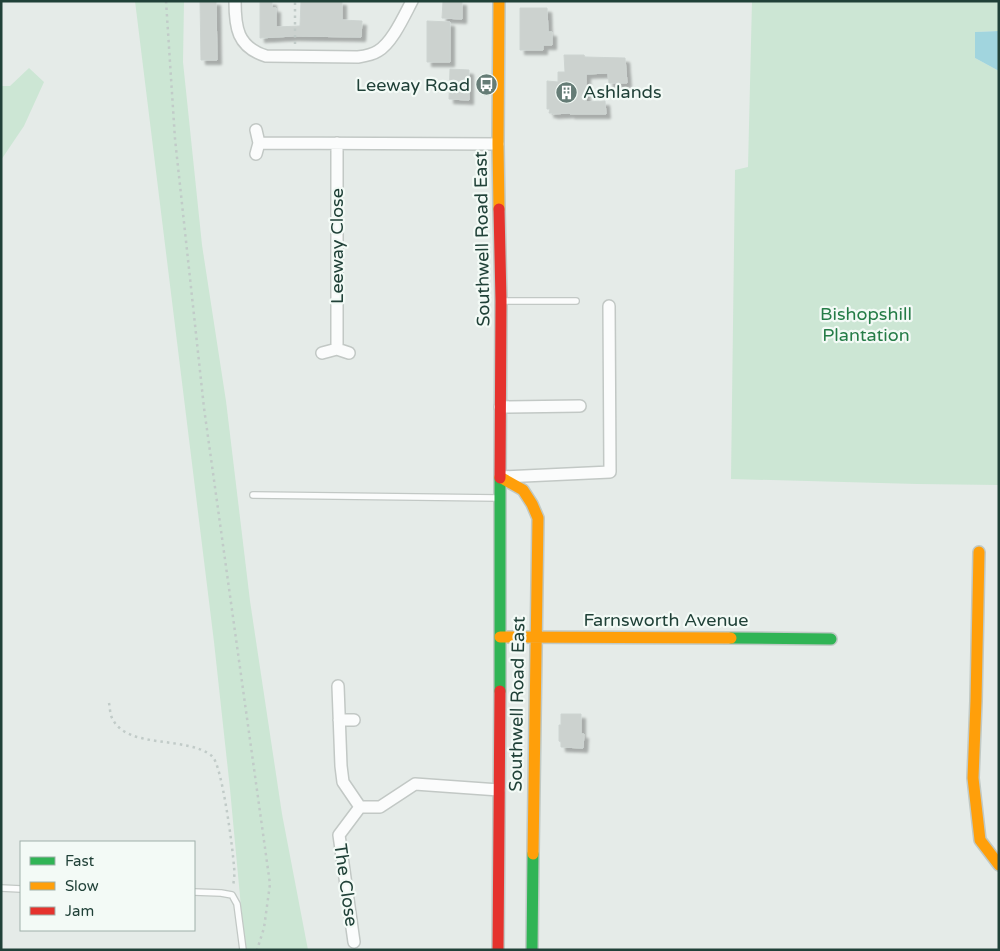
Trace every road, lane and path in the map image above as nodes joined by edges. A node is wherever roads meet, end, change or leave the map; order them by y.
1 (166, 1) edge
2 (235, 1) edge
3 (295, 1) edge
4 (412, 1) edge
5 (499, 1) edge
6 (295, 56) junction
7 (256, 130) dead end
8 (337, 143) junction
9 (498, 144) junction
10 (501, 301) junction
11 (576, 301) dead end
12 (609, 306) dead end
13 (337, 350) junction
14 (349, 353) dead end
15 (322, 354) dead end
16 (580, 406) dead end
17 (500, 407) junction
18 (500, 476) junction
19 (253, 495) dead end
20 (500, 498) junction
21 (979, 552) dead end
22 (500, 637) junction
23 (536, 637) junction
24 (832, 639) dead end
25 (338, 686) dead end
26 (109, 703) dead end
27 (339, 720) junction
28 (354, 720) dead end
29 (499, 790) junction
30 (360, 807) junction
31 (999, 865) edge
32 (1, 888) edge
33 (20, 888) edge
34 (195, 892) edge
35 (232, 895) junction
36 (354, 942) dead end
37 (243, 950) edge
38 (257, 950) edge
39 (498, 950) edge
40 (532, 950) edge

1 - 38 path
2 - 6 street
3 - 6 path
4 - 6 street
5 - 9 street, Southwell Road East
7 - 8 street
8 - 9 street
8 - 13 street, Leeway Close
9 - 10 street, Southwell Road East
10 - 11 lane
10 - 17 street, Southwell Road East
12 - 18 street
13 - 14 street
13 - 15 street
16 - 17 street
17 - 18 street, Southwell Road East
18 - 20 street, Southwell Road East
18 - 23 street, Southwell Road East
19 - 20 lane
20 - 22 street, Southwell Road East
21 - 31 street
22 - 23 street, Farnsworth Avenue
22 - 29 street, Southwell Road East
23 - 24 street, Farnsworth Avenue
23 - 40 street, Southwell Road East
25 - 27 street
26 - 35 path
27 - 28 street
27 - 30 street
29 - 30 street
29 - 39 street, Southwell Road East
30 - 36 street, The Close
32 - 33 lane
34 - 35 lane
35 - 37 lane

